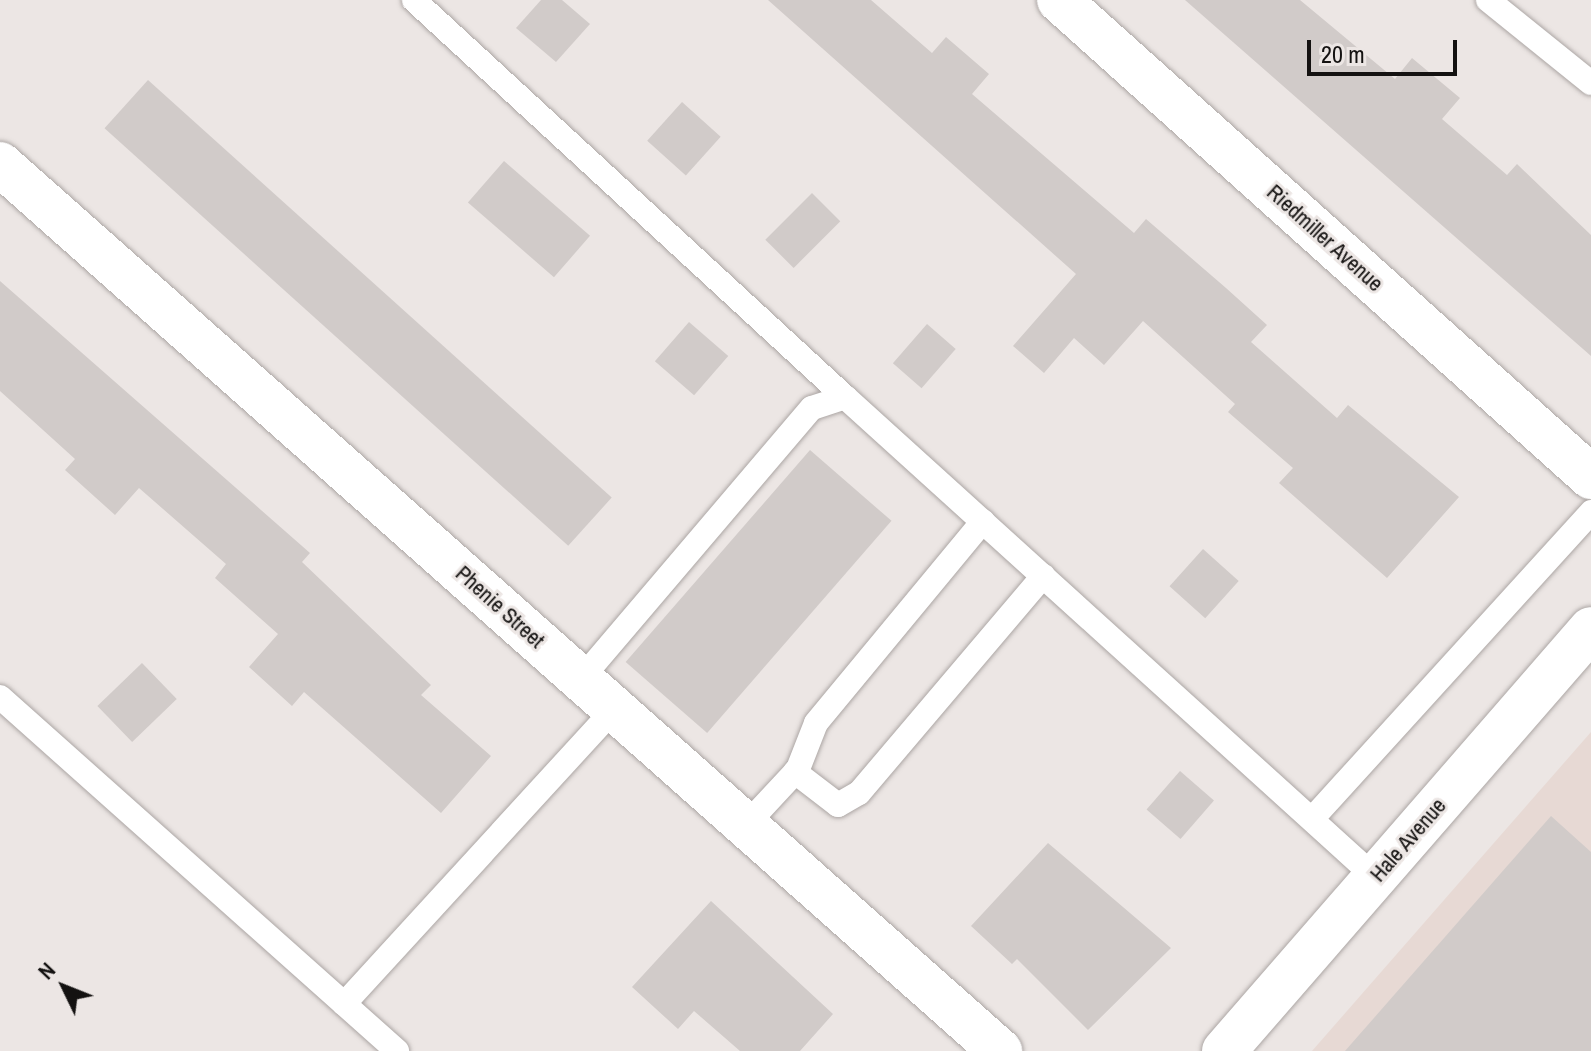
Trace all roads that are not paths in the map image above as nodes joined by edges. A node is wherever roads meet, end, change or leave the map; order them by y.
1 (414, 0) edge
2 (1059, 0) edge
3 (1488, 0) edge
4 (1591, 83) edge
5 (0, 164) edge
6 (845, 397) junction
7 (1591, 477) edge
8 (1591, 512) edge
9 (983, 521) junction
10 (1043, 576) junction
11 (1591, 629) edge
12 (581, 679) junction
13 (0, 697) edge
14 (614, 709) junction
15 (795, 772) junction
16 (1312, 819) junction
17 (746, 825) junction
18 (1375, 877) junction
19 (344, 1004) junction
20 (397, 1051) edge
21 (1000, 1051) edge
22 (1224, 1051) edge

1 - 6 lane
2 - 7 street, Riedmiller Avenue
3 - 4 lane
5 - 12 street, Phenie Street
6 - 9 lane
6 - 12 lane
8 - 16 lane
9 - 10 lane
9 - 15 lane
10 - 15 lane
10 - 16 lane
11 - 18 street, Hale Avenue
12 - 14 street, Phenie Street
13 - 19 lane
14 - 17 street, Phenie Street
14 - 19 lane
15 - 17 lane
16 - 18 lane
17 - 21 street, Phenie Street
18 - 22 street, Hale Avenue
19 - 20 lane

